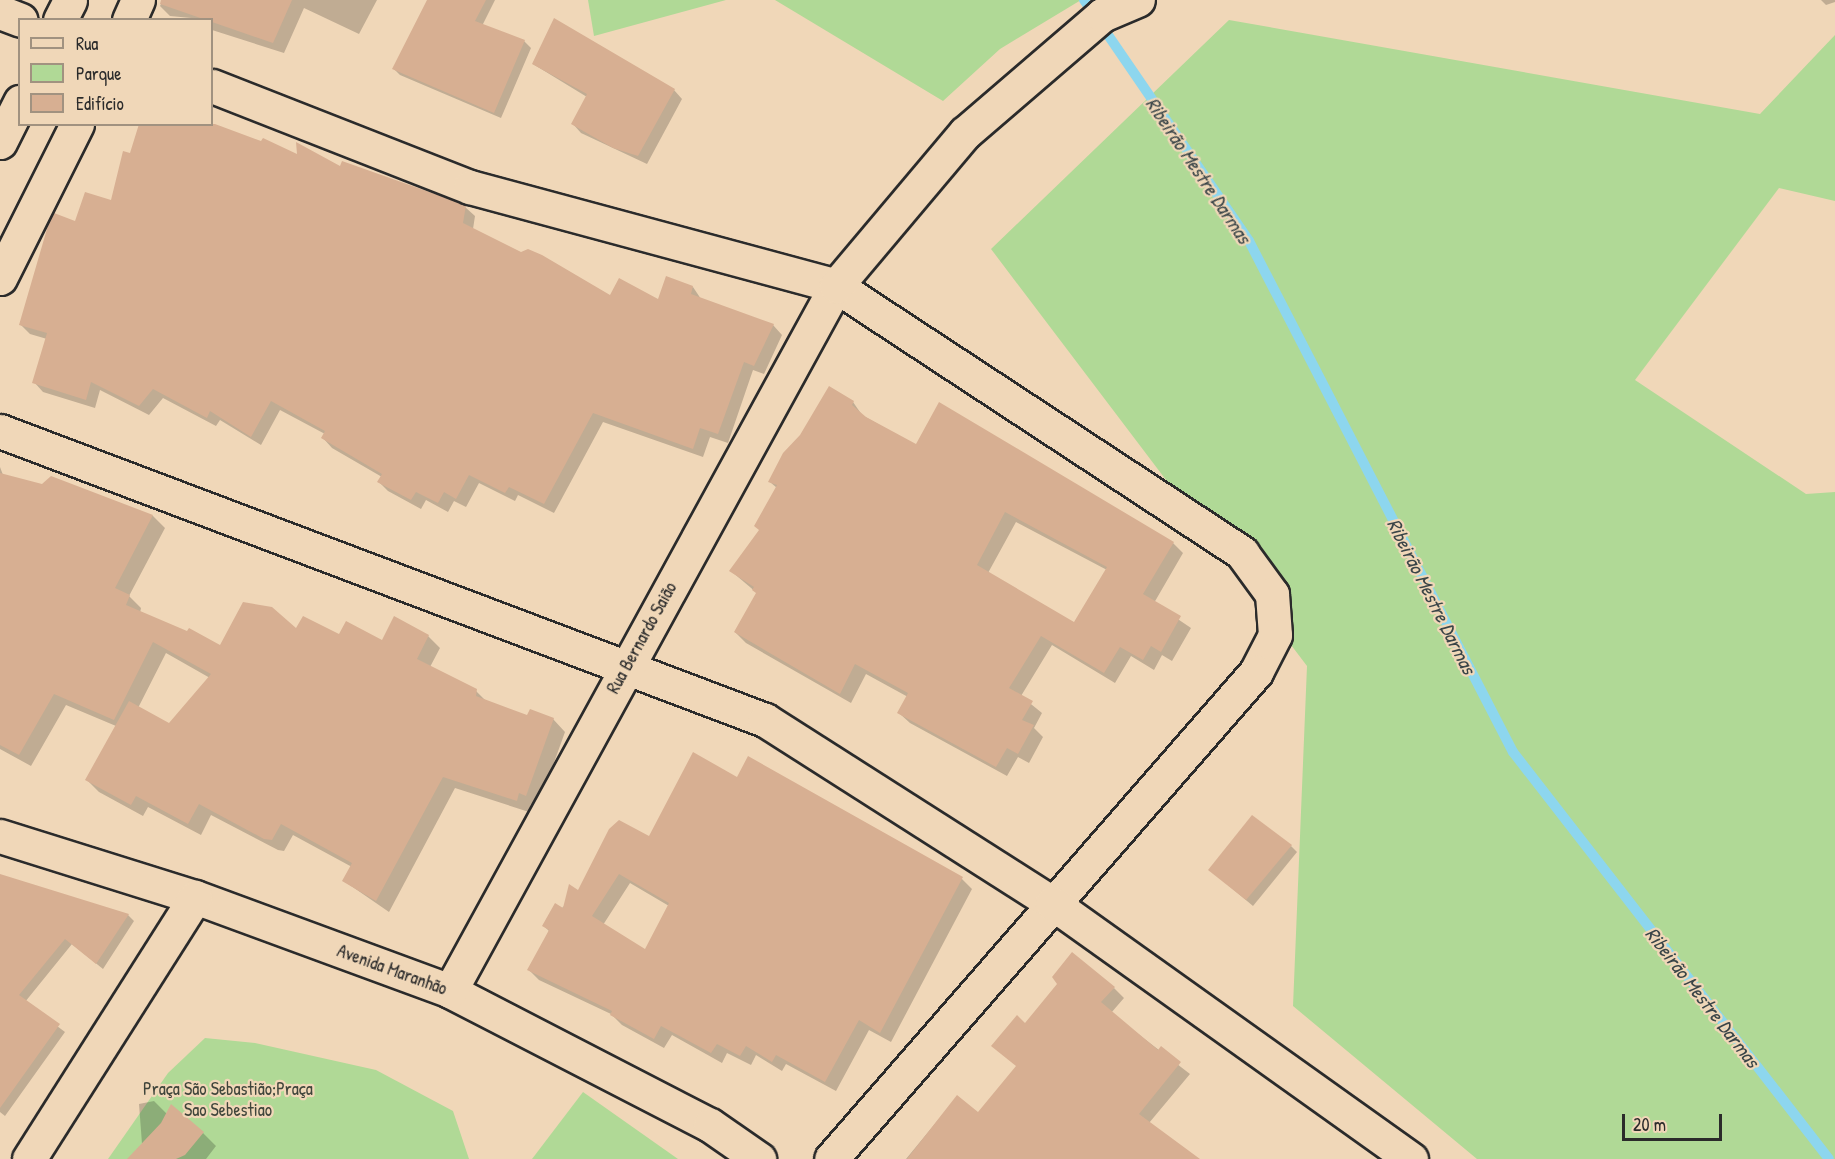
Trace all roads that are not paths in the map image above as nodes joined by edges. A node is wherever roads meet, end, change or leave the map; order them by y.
1 (70, 0) edge
2 (138, 0) edge
3 (1137, 0) edge
4 (0, 12) edge
5 (61, 18) edge
6 (130, 18) edge
7 (18, 19) edge
8 (213, 86) edge
9 (18, 106) edge
10 (76, 126) edge
11 (0, 142) edge
12 (0, 278) edge
13 (836, 286) junction
14 (0, 431) edge
15 (626, 666) junction
16 (0, 836) edge
17 (195, 897) junction
18 (1052, 903) junction
19 (450, 991) junction
20 (29, 1159) edge
21 (759, 1159) edge
22 (831, 1159) edge
23 (1411, 1159) edge

1 - 5 street
2 - 6 street
3 - 13 street, Rua Bernardo Saião
4 - 7 street
8 - 13 street
9 - 11 street
10 - 12 street
13 - 15 street, Rua Bernardo Saião
13 - 18 street
14 - 15 street
15 - 18 street
15 - 19 street, Rua Bernardo Saião
16 - 17 street, Avenida Maranhão
17 - 19 street, Avenida Maranhão
17 - 20 street
18 - 22 street
18 - 23 street
19 - 21 street, Avenida Maranhão

